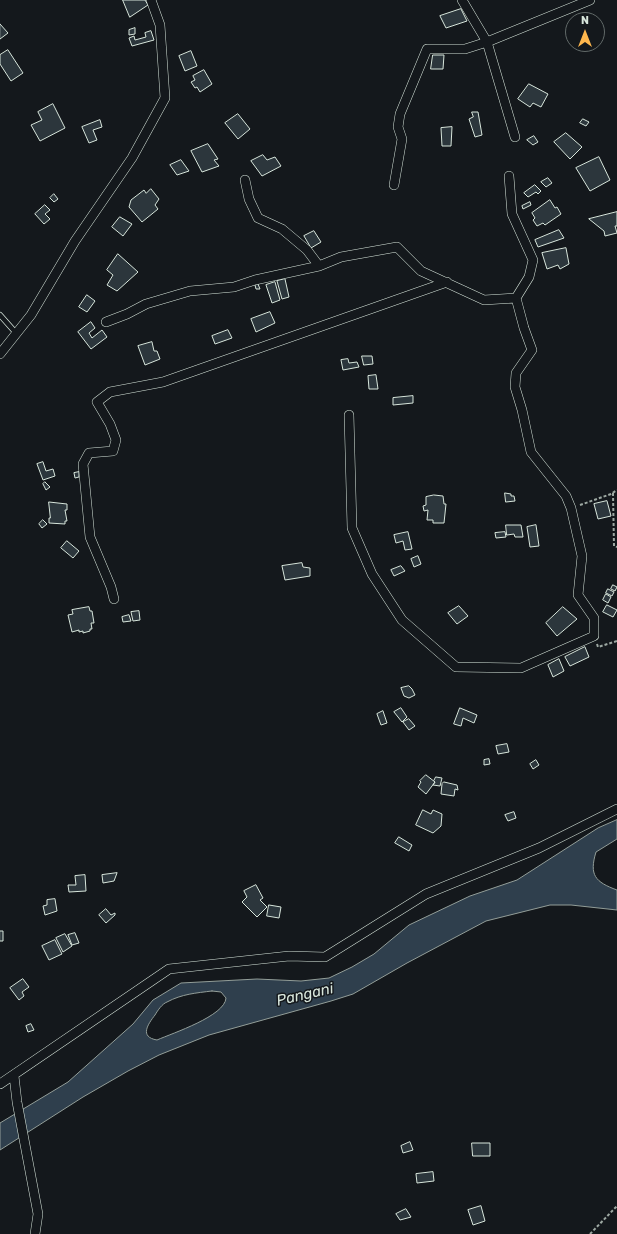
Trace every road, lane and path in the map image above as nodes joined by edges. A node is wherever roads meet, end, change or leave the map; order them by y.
1 (151, 0) edge
2 (462, 0) edge
3 (590, 0) edge
4 (487, 42) junction
5 (515, 137) dead end
6 (509, 176) dead end
7 (245, 180) dead end
8 (394, 185) dead end
9 (319, 266) junction
10 (447, 282) junction
11 (516, 298) junction
12 (0, 315) edge
13 (106, 322) dead end
14 (16, 333) junction
15 (0, 354) edge
16 (349, 415) dead end
17 (617, 490) edge
18 (613, 493) junction
19 (571, 508) junction
20 (617, 547) edge
21 (114, 599) dead end
22 (594, 636) junction
23 (617, 641) edge
24 (617, 809) edge
25 (14, 1076) junction
26 (0, 1084) edge
27 (617, 1206) edge
28 (35, 1234) edge
29 (590, 1234) edge

1 - 14 street
2 - 4 street
3 - 4 street
4 - 5 street
4 - 8 street
6 - 11 street
7 - 9 street
9 - 10 street
9 - 13 street
10 - 11 street
10 - 21 street
11 - 19 street
12 - 14 lane
14 - 15 street
16 - 22 street
17 - 18 path
18 - 19 path
18 - 20 path
19 - 22 street
22 - 23 path
24 - 25 street
25 - 26 street
25 - 28 street
27 - 29 path

